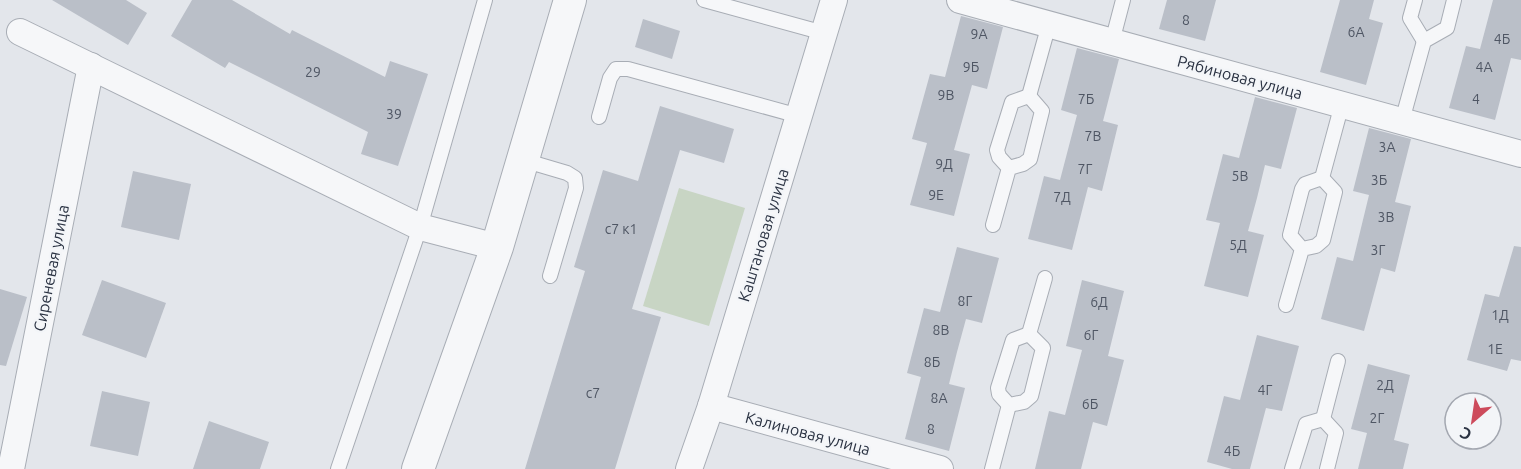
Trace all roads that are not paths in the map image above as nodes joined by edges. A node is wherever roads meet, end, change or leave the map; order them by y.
1 (485, 0) edge
2 (570, 0) edge
3 (704, 0) edge
4 (834, 0) edge
5 (960, 0) edge
6 (1123, 0) edge
7 (1415, 0) edge
8 (1454, 0) edge
9 (1049, 24) junction
10 (20, 32) dead end
11 (824, 33) junction
12 (1424, 41) junction
13 (1112, 42) junction
14 (91, 66) junction
15 (1029, 96) junction
16 (1342, 105) junction
17 (799, 116) junction
18 (599, 117) dead end
19 (1402, 121) junction
20 (1521, 154) edge
21 (523, 160) junction
22 (1009, 168) junction
23 (1322, 178) junction
24 (993, 225) dead end
25 (420, 227) junction
26 (497, 247) junction
27 (1302, 249) junction
28 (550, 276) dead end
29 (1045, 278) dead end
30 (1286, 305) dead end
31 (1029, 334) junction
32 (1338, 361) dead end
33 (1009, 405) junction
34 (711, 406) junction
35 (1323, 419) junction
36 (11, 469) edge
37 (338, 469) edge
38 (418, 469) edge
39 (689, 469) edge
40 (940, 469) edge
41 (992, 469) edge
42 (1292, 469) edge
43 (1327, 469) edge

1 - 25 lane
2 - 21 street
3 - 11 lane
4 - 11 street, Каштановая улица
5 - 9 street, Рябиновая улица
6 - 13 lane
7 - 12 lane
8 - 12 lane
9 - 13 street, Рябиновая улица
9 - 15 lane
10 - 14 street
11 - 17 street, Каштановая улица
12 - 19 lane
13 - 16 street, Рябиновая улица
14 - 25 street
14 - 36 street, Сиреневая улица
15 - 22 lane
15 - 22 lane
16 - 19 street, Рябиновая улица
16 - 23 lane
17 - 18 lane
17 - 34 street, Каштановая улица
19 - 20 street, Рябиновая улица
21 - 26 street
21 - 28 lane
22 - 24 lane
23 - 27 lane
23 - 27 lane
25 - 26 street
25 - 37 lane
26 - 38 street
27 - 30 lane
29 - 31 lane
31 - 33 lane
31 - 33 lane
32 - 35 lane
33 - 41 lane
34 - 39 street, Каштановая улица
34 - 40 street, Калиновая улица
35 - 42 lane
35 - 43 lane

